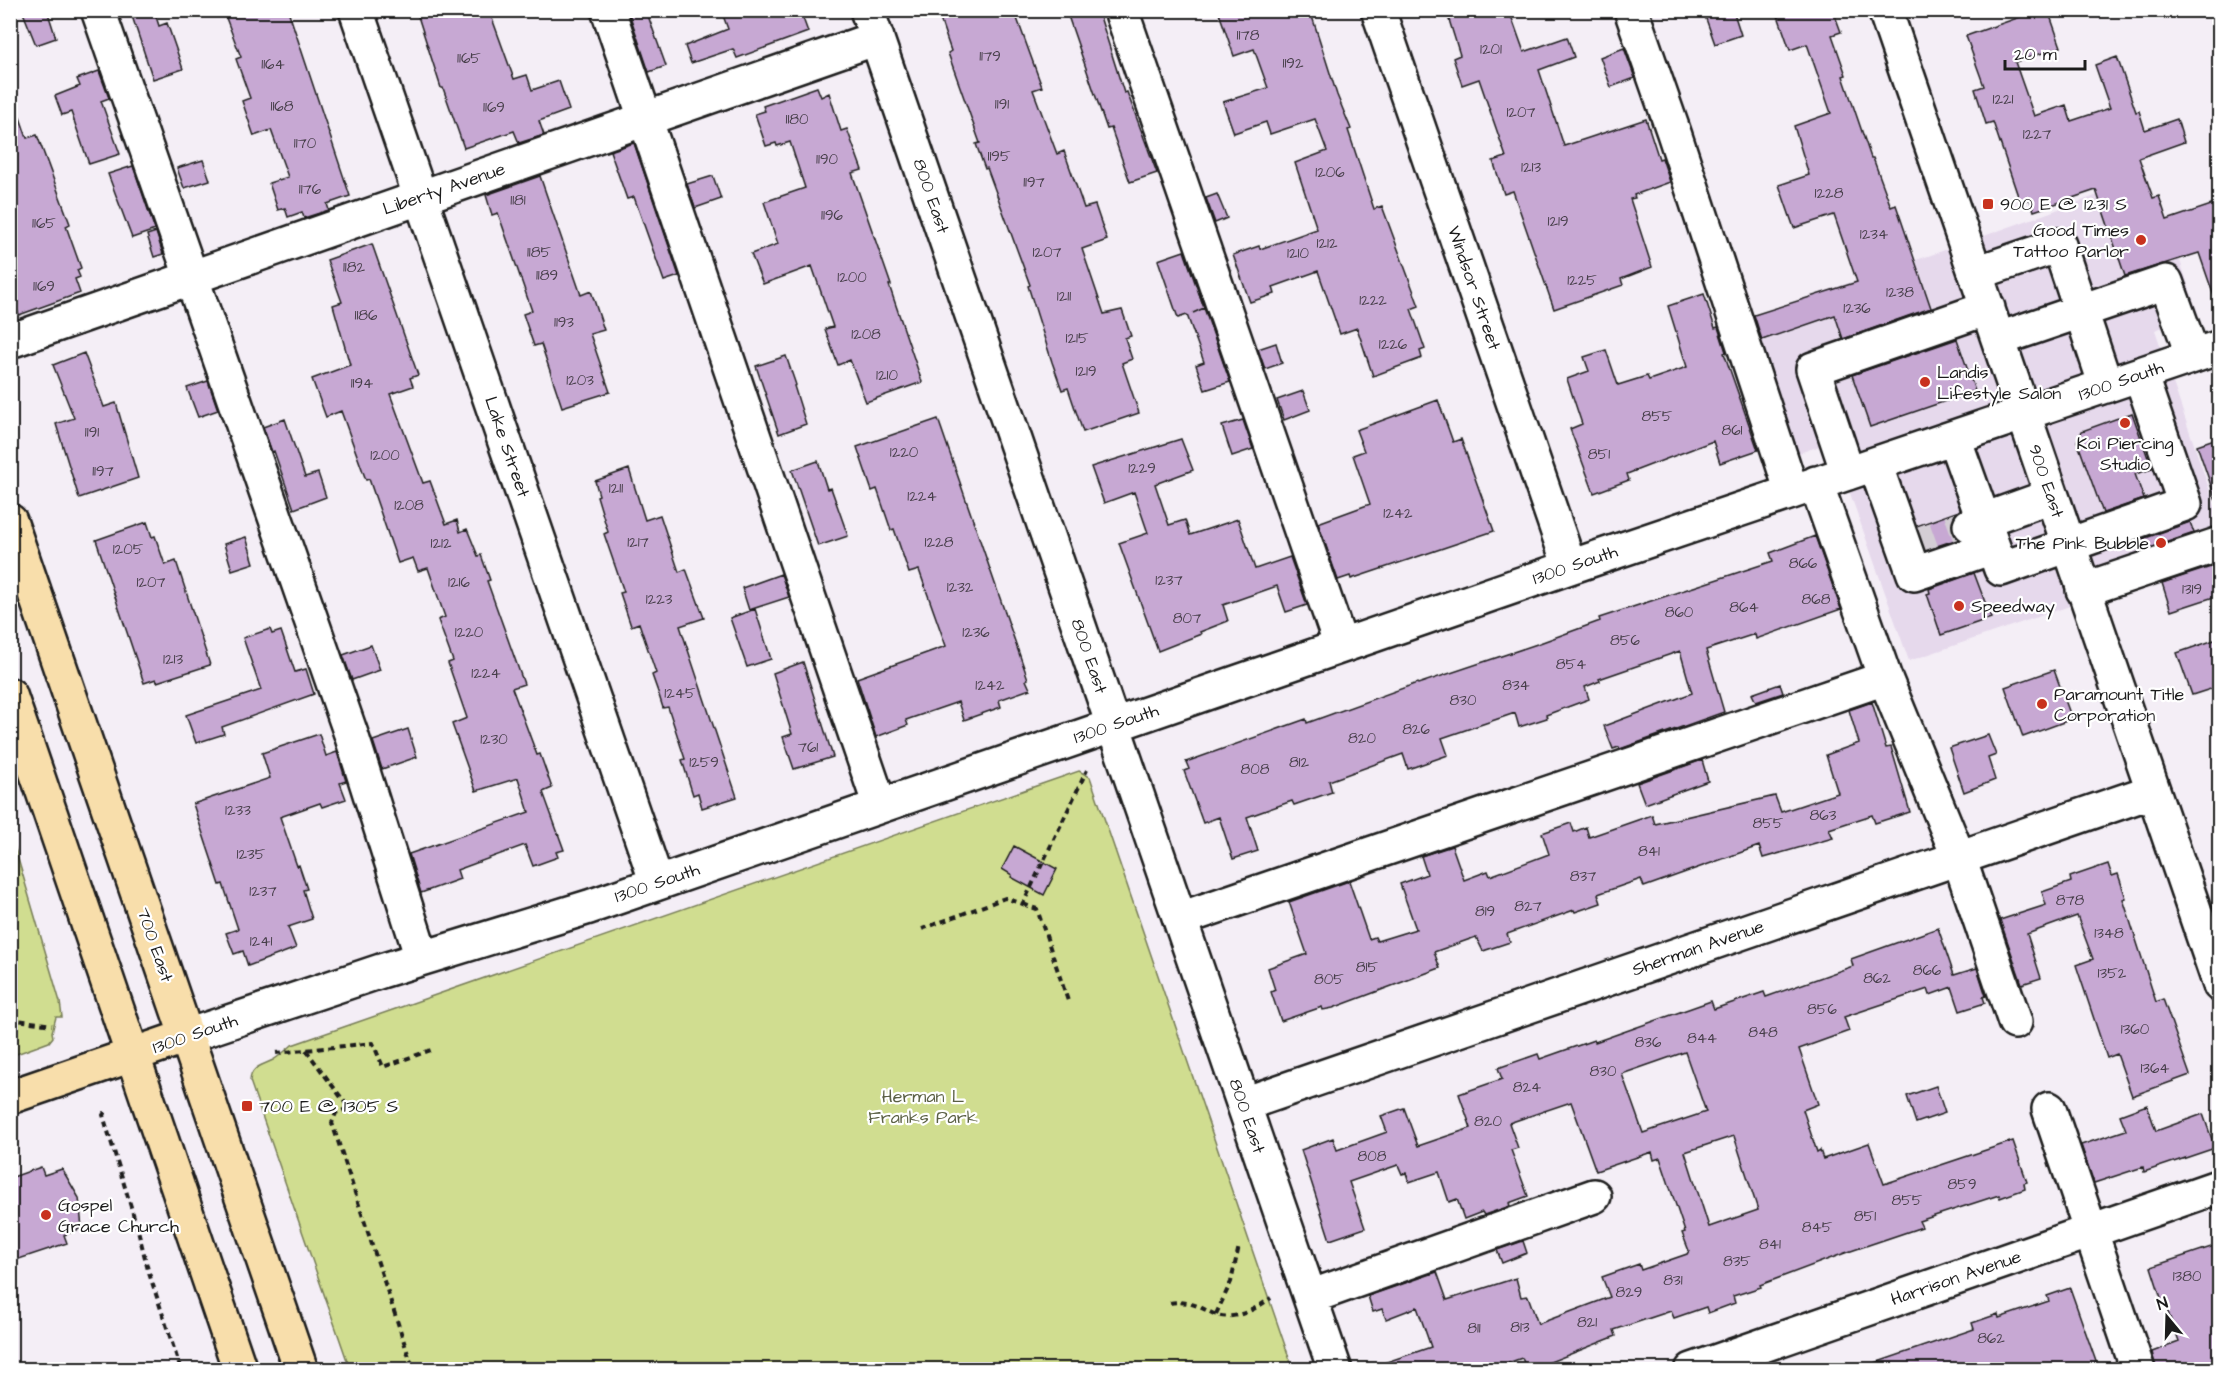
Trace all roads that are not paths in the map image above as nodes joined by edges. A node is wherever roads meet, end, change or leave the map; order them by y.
1 (99, 10) edge
2 (356, 10) edge
3 (608, 10) edge
4 (1121, 10) edge
5 (1378, 10) edge
6 (1631, 10) edge
7 (1886, 10) edge
8 (872, 24) edge
9 (646, 119) junction
10 (421, 198) junction
11 (1976, 273) junction
12 (192, 277) junction
13 (1988, 308) junction
14 (2081, 312) junction
15 (1999, 339) junction
16 (10, 341) edge
17 (2206, 351) edge
18 (2140, 374) junction
19 (2106, 386) junction
20 (2025, 414) junction
21 (1954, 438) junction
22 (1861, 468) junction
23 (1804, 487) junction
24 (2051, 496) junction
25 (10, 520) edge
26 (1982, 530) junction
27 (2220, 544) edge
28 (2068, 545) junction
29 (1570, 567) junction
30 (2083, 590) junction
31 (1341, 646) junction
32 (1885, 678) junction
33 (10, 695) edge
34 (1113, 725) junction
35 (2153, 791) junction
36 (880, 806) junction
37 (1959, 858) junction
38 (657, 883) junction
39 (1180, 920) junction
40 (422, 958) junction
41 (2220, 985) edge
42 (2014, 1022) dead end
43 (187, 1036) junction
44 (132, 1055) junction
45 (10, 1096) edge
46 (1244, 1104) junction
47 (2049, 1109) dead end
48 (2220, 1186) edge
49 (1594, 1196) dead end
50 (2090, 1231) junction
51 (1310, 1297) junction
52 (240, 1370) edge
53 (301, 1370) edge
54 (1335, 1370) edge
55 (1692, 1370) edge
56 (2138, 1370) edge

1 - 12 street
2 - 10 street, Lake Street
3 - 9 street
4 - 31 street
5 - 29 street, Windsor Street
6 - 23 street
7 - 11 street, 900 East
8 - 9 street, Liberty Avenue
8 - 34 street, 800 East
9 - 10 street, Liberty Avenue
9 - 36 street
10 - 12 street, Liberty Avenue
10 - 38 street, Lake Street
11 - 13 street, 900 East
11 - 14 street
12 - 16 street, Liberty Avenue
12 - 40 street
13 - 15 street, 900 East
13 - 22 street
14 - 15 street
14 - 17 street
14 - 19 street
15 - 20 street, 900 East
17 - 18 street, 1300 South
18 - 19 street, 1300 South
18 - 28 street
19 - 20 street, 1300 South
20 - 21 street, 1300 South
20 - 24 street, 900 East
21 - 22 street, 1300 South
21 - 26 street
22 - 23 street, 1300 South
22 - 26 street
23 - 29 street, 1300 South
23 - 32 street
24 - 26 street
24 - 28 street, 900 East
25 - 43 main road, 700 East
26 - 28 street
27 - 30 street
28 - 30 street, 900 East
29 - 31 street, 1300 South
30 - 35 street, 900 East
31 - 34 street, 1300 South
32 - 37 street
32 - 39 street
33 - 44 main road
34 - 36 street, 1300 South
34 - 39 street, 800 East
35 - 37 street, Sherman Avenue
35 - 41 street, 900 East
36 - 38 street, 1300 South
37 - 42 street
37 - 46 street, Sherman Avenue
38 - 40 street, 1300 South
39 - 46 street, 800 East
40 - 43 street, 1300 South
43 - 44 main road, 1300 South
43 - 53 main road, 700 East
44 - 45 main road, 1300 South
44 - 52 main road
46 - 51 street, 800 East
47 - 50 street
48 - 50 street, Harrison Avenue
49 - 51 street
50 - 55 street, Harrison Avenue
50 - 56 street
51 - 54 street, 800 East

